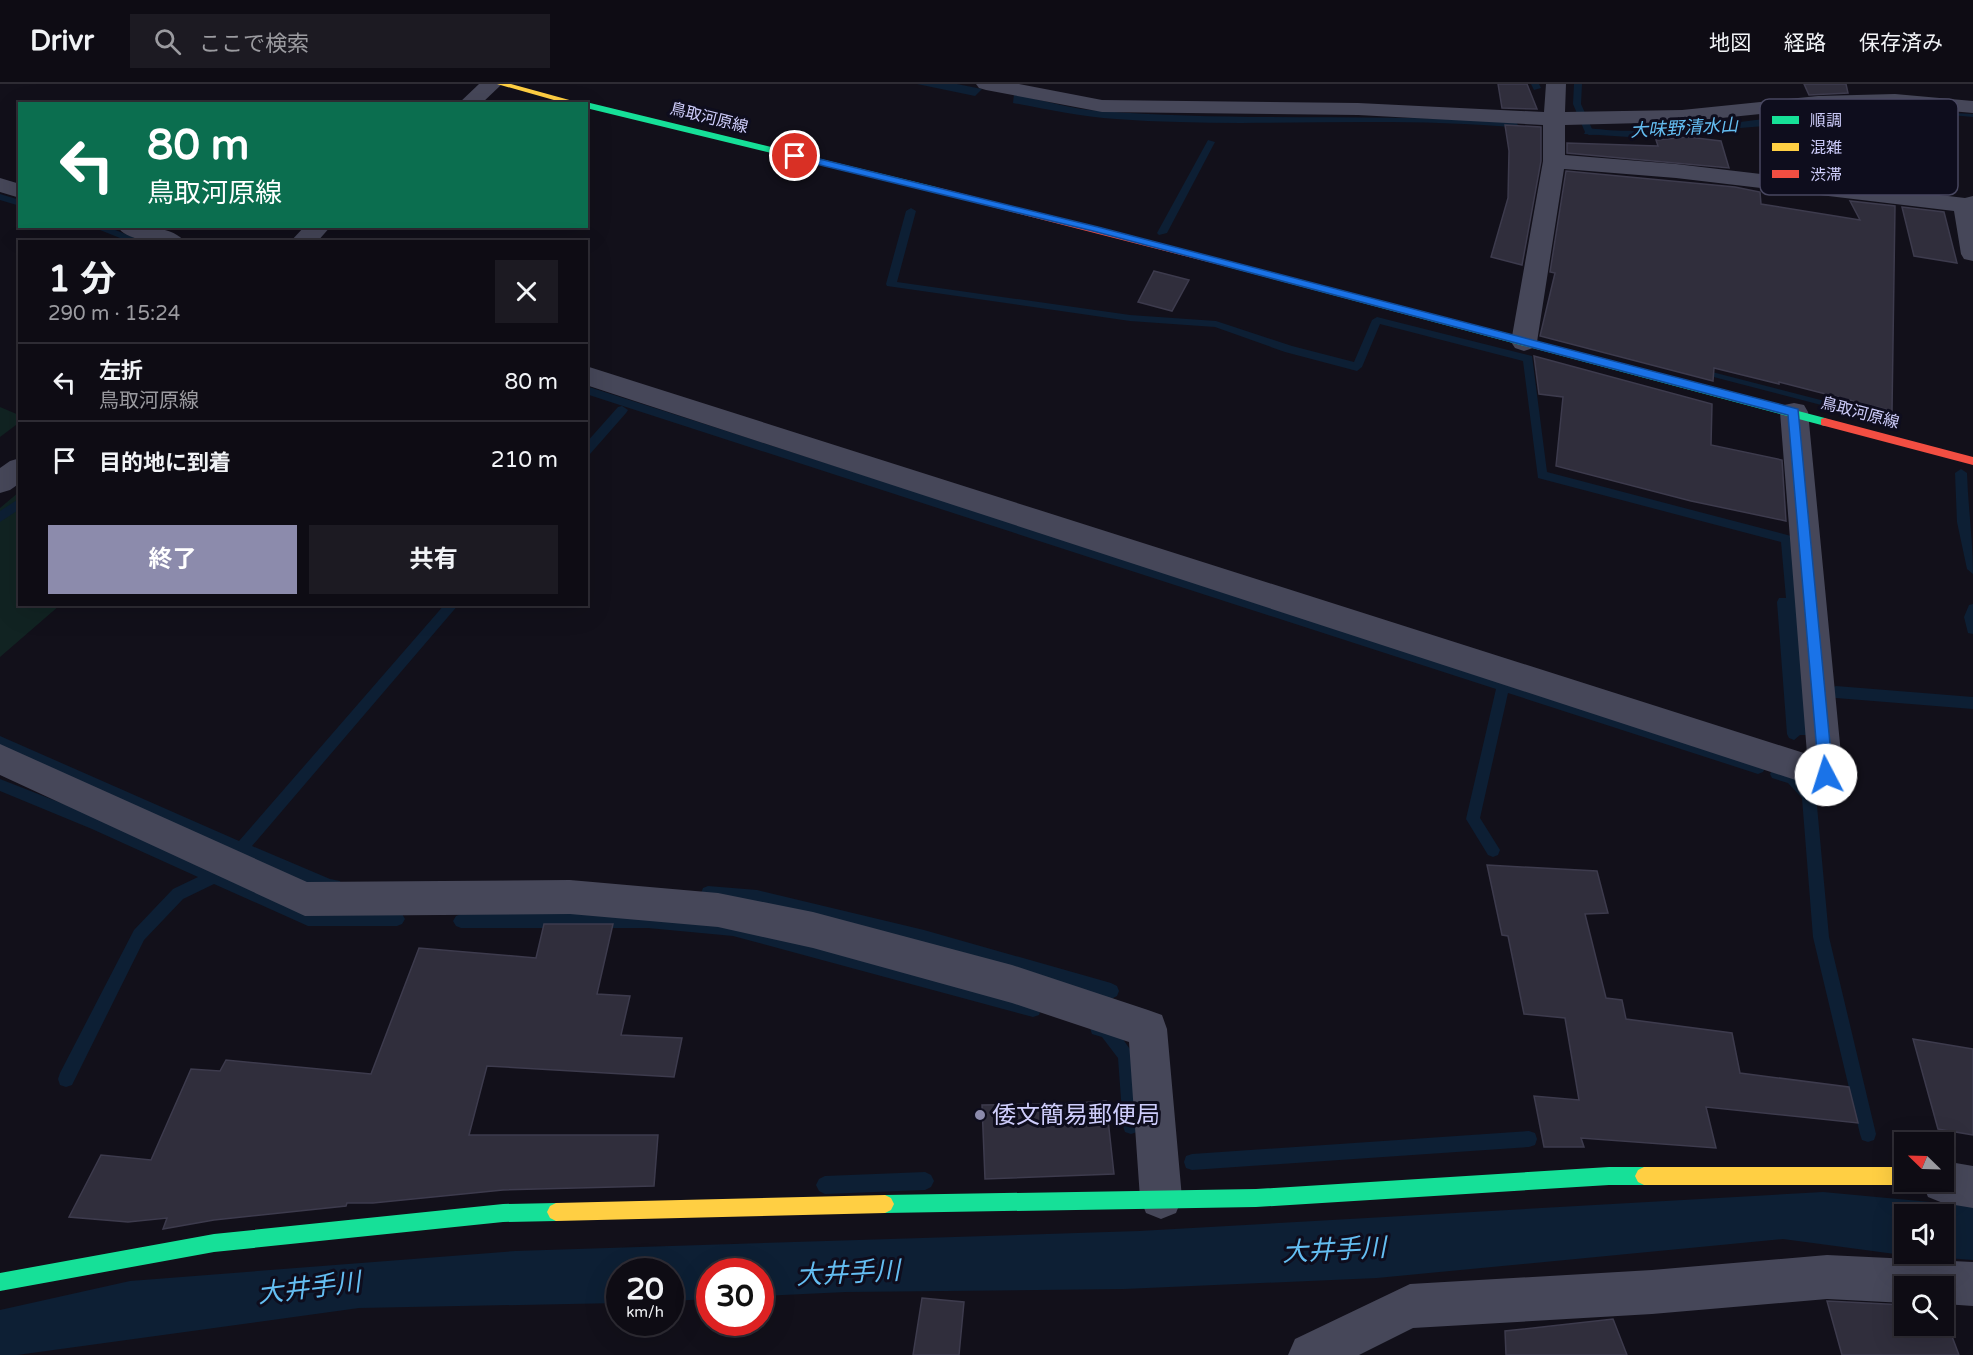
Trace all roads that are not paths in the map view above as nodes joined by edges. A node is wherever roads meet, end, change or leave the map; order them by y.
1 (492, 84) edge
2 (501, 84) edge
3 (986, 84) edge
4 (1556, 84) edge
5 (470, 102) edge
6 (572, 102) edge
7 (588, 105) edge
8 (1958, 106) edge
9 (1973, 107) edge
10 (1760, 108) edge
11 (1554, 119) junction
12 (1554, 161) junction
13 (1760, 180) edge
14 (0, 185) edge
15 (18, 190) edge
16 (1889, 195) edge
17 (1969, 204) edge
18 (134, 228) edge
19 (318, 228) edge
20 (167, 240) edge
21 (304, 240) edge
22 (1973, 254) edge
23 (1524, 342) junction
24 (588, 376) edge
25 (1794, 412) junction
26 (1973, 461) edge
27 (18, 470) edge
28 (0, 483) edge
29 (0, 759) edge
30 (1894, 1176) edge
31 (1954, 1184) edge
32 (1973, 1187) edge
33 (1161, 1198) junction
34 (0, 1282) edge
35 (1973, 1284) edge
36 (1311, 1355) edge

1 - 5 street
2 - 6 main road
3 - 11 street
4 - 11 street
7 - 23 main road, 鳥取河原線
8 - 9 street
10 - 11 street
11 - 12 street
12 - 13 street
12 - 23 street
14 - 15 street
16 - 17 street
17 - 22 street
18 - 20 street
19 - 21 street
23 - 25 main road, 鳥取河原線
24 - 25 street
25 - 26 main road, 鳥取河原線
27 - 28 street
29 - 33 street
30 - 33 main road
31 - 32 street
33 - 34 main road
35 - 36 street

